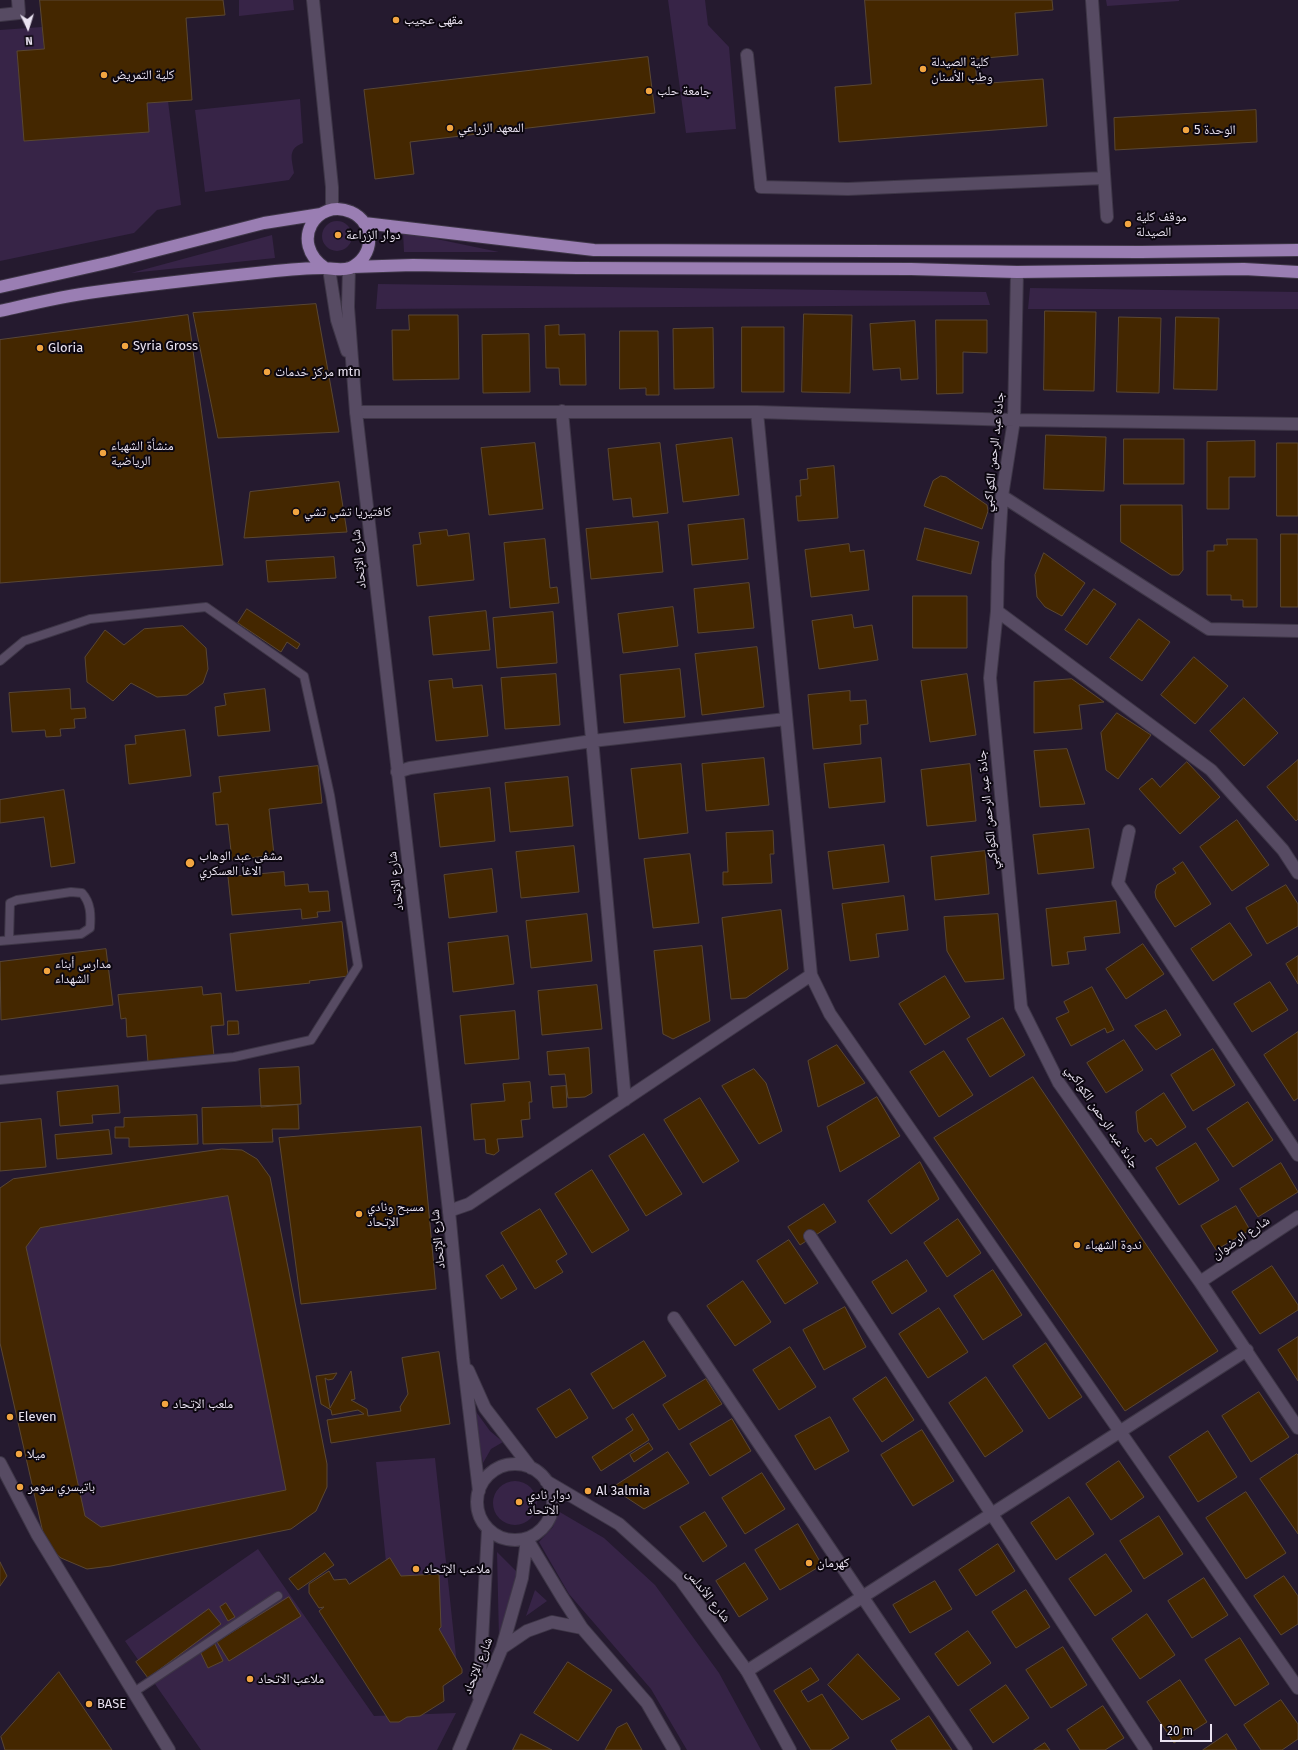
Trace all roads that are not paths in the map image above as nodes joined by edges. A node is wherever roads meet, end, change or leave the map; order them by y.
1 (18, 0) edge
2 (313, 0) edge
3 (1092, 0) edge
4 (0, 15) edge
5 (747, 55) dead end
6 (1104, 178) junction
7 (327, 212) junction
8 (1107, 217) dead end
9 (364, 223) junction
10 (1298, 250) edge
11 (350, 267) junction
12 (327, 268) junction
13 (1017, 272) junction
14 (1298, 272) edge
15 (0, 287) edge
16 (0, 311) edge
17 (353, 369) junction
18 (562, 411) junction
19 (356, 412) junction
20 (758, 412) junction
21 (1014, 420) junction
22 (1298, 424) edge
23 (1002, 496) junction
24 (998, 611) junction
25 (1298, 631) edge
26 (0, 661) edge
27 (786, 719) junction
28 (592, 741) junction
29 (397, 772) junction
30 (1129, 831) dead end
31 (1298, 873) edge
32 (9, 940) junction
33 (0, 941) edge
34 (811, 975) junction
35 (0, 1080) edge
36 (625, 1100) junction
37 (1298, 1155) edge
38 (449, 1211) junction
39 (1298, 1216) edge
40 (810, 1236) dead end
41 (1200, 1282) junction
42 (674, 1318) dead end
43 (1246, 1350) junction
44 (463, 1358) junction
45 (1298, 1428) edge
46 (1120, 1432) junction
47 (0, 1463) edge
48 (531, 1468) junction
49 (546, 1481) junction
50 (479, 1491) junction
51 (991, 1515) junction
52 (488, 1529) junction
53 (527, 1539) junction
54 (278, 1596) dead end
55 (863, 1597) junction
56 (582, 1628) junction
57 (502, 1648) junction
58 (747, 1671) junction
59 (1298, 1688) edge
60 (134, 1692) junction
61 (478, 1705) junction
62 (169, 1750) edge
63 (459, 1750) edge
64 (674, 1750) edge
65 (790, 1750) edge
66 (966, 1750) edge
67 (1146, 1750) edge

1 - 4 street
2 - 7 street
3 - 6 street
5 - 6 street
6 - 8 street
7 - 9 main road
7 - 12 main road
7 - 15 main road
9 - 10 main road
9 - 11 main road
11 - 12 main road
11 - 13 main road
11 - 17 street, شارع الإتحاد
12 - 16 main road
12 - 17 street
13 - 14 main road
13 - 21 street, جادة عبد الرحمن الكواكبي
17 - 19 street, شارع الإتحاد
18 - 19 street
18 - 20 street
18 - 28 street
19 - 29 street, شارع الإتحاد
20 - 21 street
20 - 27 street
21 - 22 street
21 - 23 street, جادة عبد الرحمن الكواكبي
23 - 24 street, جادة عبد الرحمن الكواكبي
23 - 25 street
24 - 31 street
24 - 41 street, جادة عبد الرحمن الكواكبي
26 - 35 lane
27 - 28 street
27 - 34 street
28 - 29 street
28 - 36 street
29 - 38 street, شارع الإتحاد
30 - 37 street
32 - 32 lane
32 - 33 lane
34 - 36 street
34 - 46 street
36 - 38 street
38 - 44 street, شارع الإتحاد
39 - 41 street, شارع الرضوان
40 - 51 street
41 - 43 street, جادة عبد الرحمن الكواكبي
42 - 55 street
43 - 45 street, جادة عبد الرحمن الكواكبي
43 - 46 street
44 - 48 street
44 - 50 street, شارع الإتحاد
46 - 51 street
46 - 59 street
47 - 60 street
48 - 49 street
48 - 50 street
49 - 53 street
49 - 58 street, شارع الأندلس
50 - 52 street
51 - 55 street
51 - 67 street
52 - 53 street
52 - 61 street, شارع الإتحاد
53 - 56 street
53 - 57 street, شارع الإتحاد
54 - 60 lane
55 - 58 street
55 - 66 street
56 - 57 street
56 - 64 street
57 - 61 street, شارع الإتحاد
58 - 65 street, شارع الأندلس
60 - 62 street
61 - 63 street

